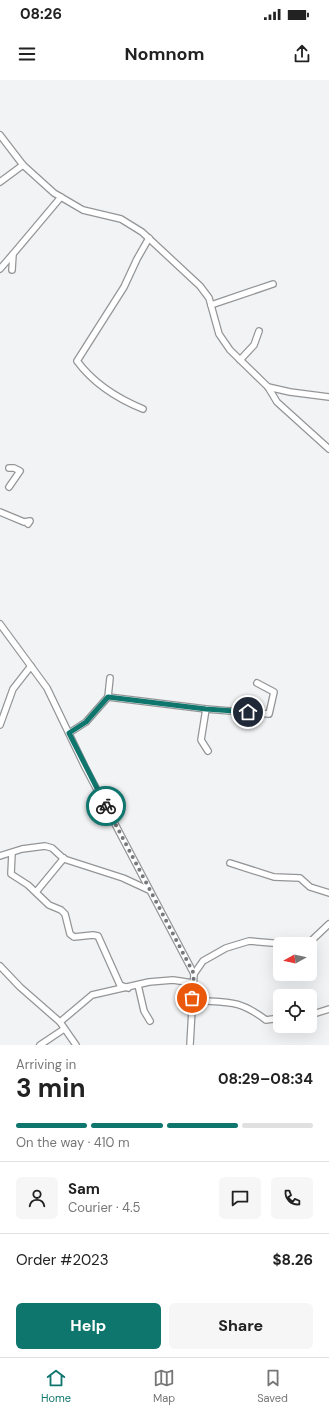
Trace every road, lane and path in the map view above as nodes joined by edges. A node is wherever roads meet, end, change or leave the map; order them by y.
1 (0, 135) edge
2 (23, 165) junction
3 (0, 182) edge
4 (61, 197) junction
5 (149, 238) junction
6 (13, 254) junction
7 (0, 269) edge
8 (12, 270) dead end
9 (273, 284) dead end
10 (211, 305) junction
11 (259, 331) dead end
12 (240, 360) junction
13 (268, 387) junction
14 (329, 397) edge
15 (143, 409) dead end
16 (329, 449) edge
17 (9, 468) dead end
18 (9, 487) dead end
19 (0, 512) edge
20 (28, 524) dead end
21 (0, 624) edge
22 (31, 666) junction
23 (110, 678) dead end
24 (257, 683) dead end
25 (108, 697) junction
26 (206, 709) junction
27 (0, 725) edge
28 (69, 733) junction
29 (208, 751) dead end
30 (12, 853) junction
31 (0, 856) edge
32 (64, 858) junction
33 (230, 864) dead end
34 (149, 890) junction
35 (36, 892) junction
36 (329, 893) edge
37 (329, 924) edge
38 (315, 937) edge
39 (273, 943) edge
40 (0, 966) edge
41 (194, 974) junction
42 (193, 983) junction
43 (138, 985) junction
44 (128, 988) junction
45 (192, 1000) junction
46 (329, 1008) edge
47 (317, 1012) edge
48 (273, 1019) edge
49 (150, 1021) dead end
50 (60, 1022) junction
51 (64, 1029) junction
52 (40, 1045) edge
53 (76, 1045) edge
54 (190, 1045) edge

1 - 2 street
2 - 3 street
2 - 4 street
4 - 5 street
4 - 6 street
5 - 10 street
5 - 15 street
6 - 7 street
6 - 8 street
9 - 10 street
10 - 12 street
11 - 12 street
12 - 13 street
13 - 14 street
13 - 16 street
17 - 18 street
19 - 20 street
21 - 22 street
22 - 27 street
22 - 28 street
23 - 25 street
24 - 26 street
25 - 26 street
25 - 28 street
26 - 29 street
28 - 34 street
30 - 31 street
30 - 32 street
30 - 35 street
32 - 34 street
32 - 35 street
33 - 36 street
34 - 41 street
35 - 44 street
37 - 38 street
39 - 41 street
40 - 50 street
41 - 42 street
42 - 43 street
42 - 45 street
43 - 44 street
43 - 49 street
44 - 50 street
45 - 48 street
45 - 54 street
46 - 47 street
50 - 51 street
51 - 52 street
51 - 53 street

